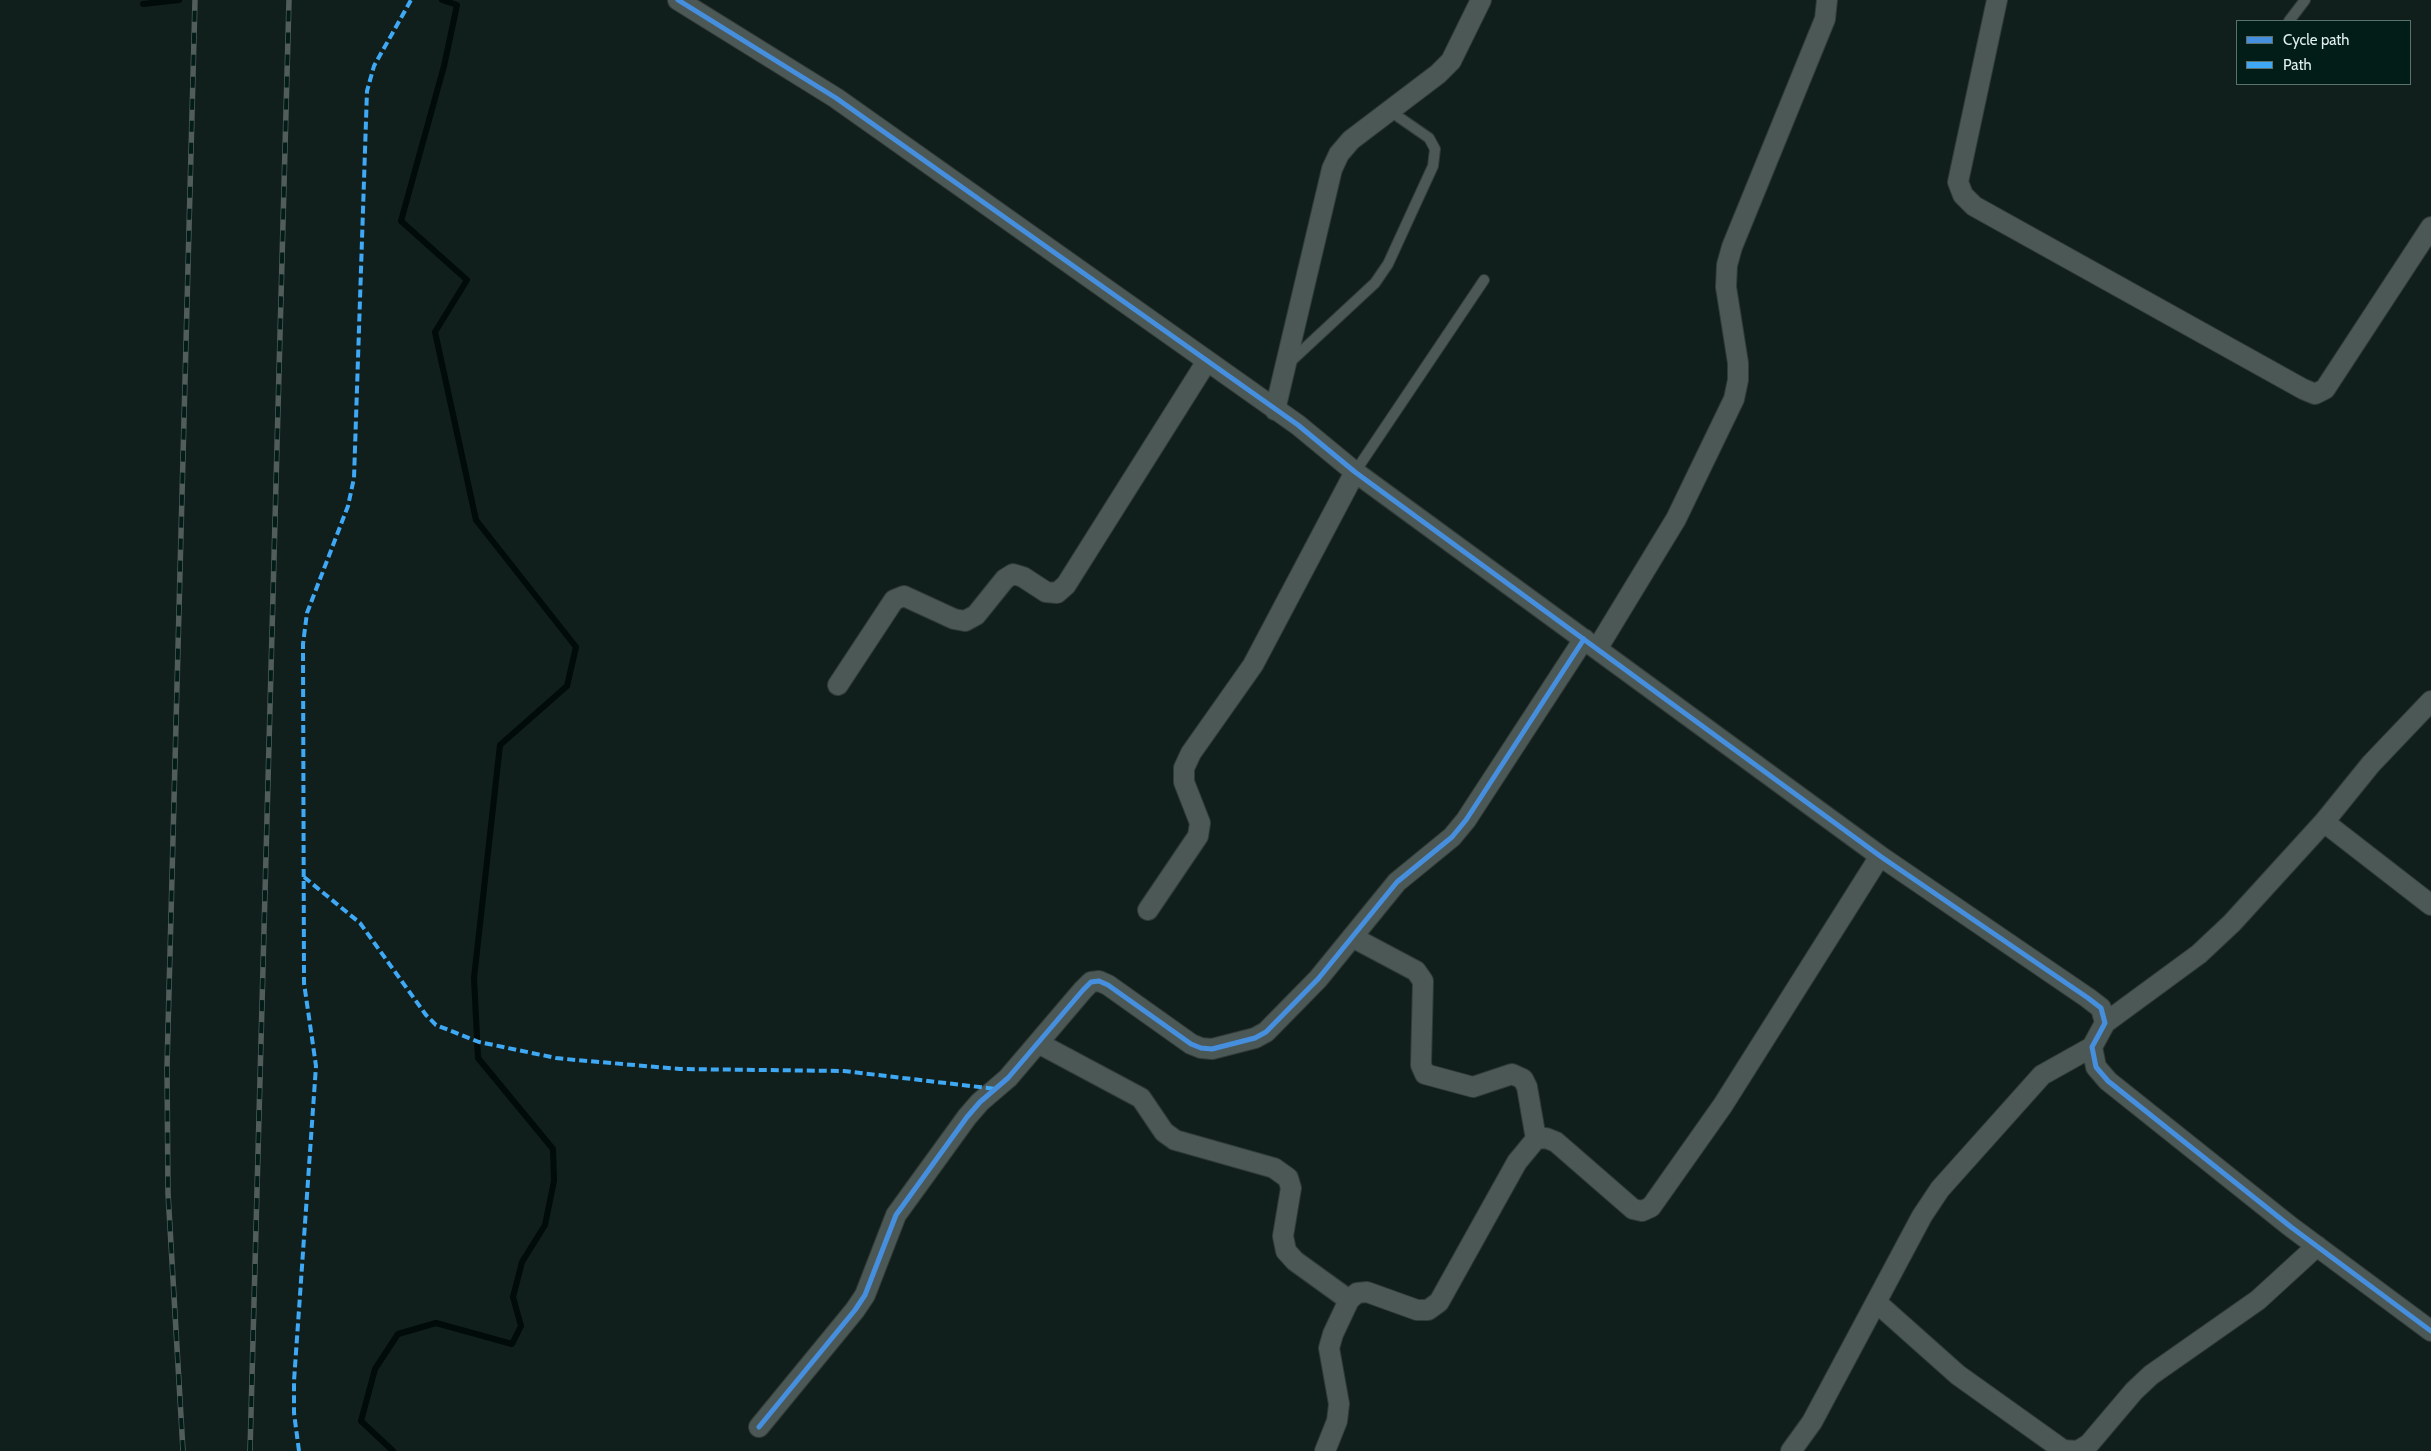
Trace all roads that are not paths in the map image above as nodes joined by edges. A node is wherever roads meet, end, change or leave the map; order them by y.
1 (678, 0) edge
2 (1481, 0) edge
3 (1828, 0) edge
4 (1997, 0) edge
5 (2305, 0) edge
6 (2290, 20) edge
7 (1390, 111) junction
8 (2431, 227) edge
9 (1484, 280) dead end
10 (1207, 361) junction
11 (1286, 365) junction
12 (1275, 410) junction
13 (1355, 472) junction
14 (1590, 644) junction
15 (838, 685) dead end
16 (2431, 701) edge
17 (2324, 822) junction
18 (1880, 856) junction
19 (2431, 905) edge
20 (1148, 910) dead end
21 (1352, 937) junction
22 (2105, 1023) junction
23 (1038, 1043) junction
24 (2092, 1047) junction
25 (1536, 1139) junction
26 (2317, 1246) junction
27 (1349, 1300) junction
28 (1876, 1302) junction
29 (2431, 1331) edge
30 (759, 1427) dead end
31 (1325, 1451) edge
32 (1791, 1451) edge

1 - 10 street
2 - 7 street
3 - 14 street
4 - 8 street
5 - 6 lane
7 - 11 street
7 - 11 lane
9 - 13 lane
10 - 12 street
10 - 15 street
11 - 12 street
12 - 13 street
13 - 14 street
13 - 20 street
14 - 18 street
14 - 21 street
16 - 17 street
17 - 19 street
17 - 22 street
18 - 22 street
18 - 25 street
21 - 23 street
21 - 25 street
22 - 24 street
23 - 27 street
23 - 30 street
24 - 26 street
24 - 28 street
25 - 27 street
26 - 28 street
26 - 29 street
27 - 31 street
28 - 32 street

